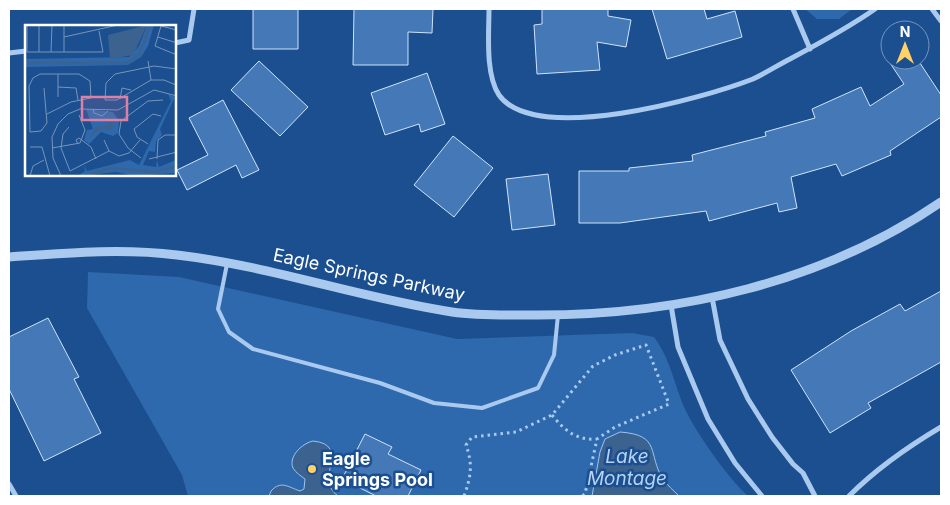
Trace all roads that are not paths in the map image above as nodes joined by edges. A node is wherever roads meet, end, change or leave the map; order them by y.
1 (194, 9) edge
2 (490, 9) edge
3 (793, 9) edge
4 (875, 9) edge
5 (932, 9) edge
6 (941, 21) edge
7 (176, 43) edge
8 (810, 49) junction
9 (25, 51) edge
10 (9, 53) edge
11 (941, 202) edge
12 (9, 257) edge
13 (228, 262) junction
14 (712, 297) junction
15 (671, 305) junction
16 (558, 315) junction
17 (941, 427) edge
18 (9, 484) edge
19 (16, 496) edge
20 (762, 496) edge
21 (815, 496) edge
22 (849, 496) edge

1 - 7 street
2 - 8 street
3 - 8 street
4 - 8 street
5 - 6 street
9 - 10 street
11 - 14 street, Eagle Springs Parkway
12 - 13 street, Eagle Springs Parkway
13 - 16 street, Eagle Springs Parkway
13 - 16 lane
14 - 15 street, Eagle Springs Parkway
14 - 21 street
15 - 16 street, Eagle Springs Parkway
15 - 20 street
17 - 22 street
18 - 19 street

